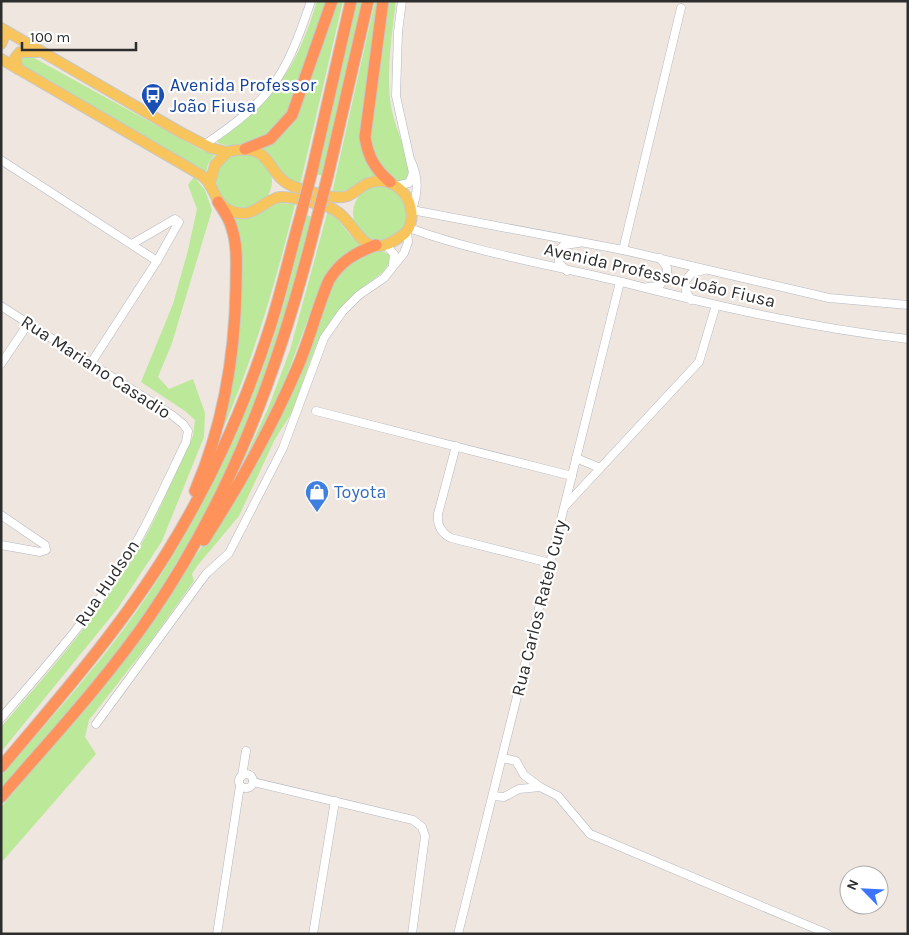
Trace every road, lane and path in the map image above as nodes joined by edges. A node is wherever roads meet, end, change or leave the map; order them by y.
1 (311, 1) edge
2 (332, 1) edge
3 (351, 1) edge
4 (368, 1) edge
5 (383, 1) edge
6 (402, 1) edge
7 (681, 8) dead end
8 (1, 29) edge
9 (1, 44) edge
10 (44, 53) junction
11 (1, 59) edge
12 (18, 68) junction
13 (204, 145) junction
14 (245, 149) junction
15 (227, 152) junction
16 (1, 160) edge
17 (411, 161) junction
18 (210, 183) junction
19 (393, 184) junction
20 (218, 202) junction
21 (412, 210) junction
22 (408, 230) junction
23 (583, 242) junction
24 (132, 244) junction
25 (381, 245) junction
26 (623, 250) junction
27 (660, 258) junction
28 (157, 261) junction
29 (706, 270) junction
30 (390, 271) junction
31 (568, 272) junction
32 (620, 282) junction
33 (643, 288) junction
34 (691, 300) junction
35 (716, 305) junction
36 (908, 305) edge
37 (1, 306) edge
38 (28, 324) junction
39 (908, 339) edge
40 (91, 363) junction
41 (1, 364) edge
42 (316, 411) dead end
43 (188, 431) joint
44 (456, 446) junction
45 (576, 458) junction
46 (600, 468) junction
47 (572, 476) junction
48 (564, 506) junction
49 (1, 516) edge
50 (1, 545) edge
51 (168, 552) junction
52 (550, 563) junction
53 (149, 617) junction
54 (1, 718) edge
55 (96, 724) dead end
56 (246, 751) dead end
57 (503, 758) junction
58 (1, 767) edge
59 (524, 774) junction
60 (242, 776) junction
61 (252, 782) junction
62 (240, 786) junction
63 (540, 787) junction
64 (519, 788) junction
65 (493, 796) junction
66 (1, 797) edge
67 (335, 802) junction
68 (217, 934) edge
69 (313, 934) edge
70 (412, 934) edge
71 (458, 934) edge
72 (828, 934) edge

1 - 13 street
2 - 14 highway
3 - 51 highway, bridge
4 - 53 highway, bridge
5 - 19 highway
6 - 17 street
7 - 26 street
8 - 9 main road
8 - 10 main road
10 - 12 main road
10 - 13 main road
11 - 12 main road
12 - 18 main road
13 - 15 main road
14 - 15 main road
14 - 19 main road
15 - 18 main road
16 - 24 street
17 - 19 street
17 - 21 street
18 - 20 main road
19 - 21 main road
20 - 25 main road
20 - 51 highway
21 - 22 main road
21 - 23 street, Avenida Professor João Fiusa
22 - 25 main road
22 - 30 street
22 - 31 street, Avenida Professor João Fiusa
23 - 26 street, Avenida Professor João Fiusa
23 - 31 street
24 - 28 street
24 - 28 street
25 - 30 street
25 - 53 highway
26 - 27 street, Avenida Professor João Fiusa
27 - 29 street, Avenida Professor João Fiusa
27 - 33 street
28 - 40 street
29 - 34 street
29 - 36 street, Avenida Professor João Fiusa
30 - 55 street
31 - 32 street, Avenida Professor João Fiusa
32 - 33 street, Avenida Professor João Fiusa
32 - 45 street, Rua Carlos Rateb Cury
33 - 34 street, Avenida Professor João Fiusa
34 - 35 street, Avenida Professor João Fiusa
35 - 39 street, Avenida Professor João Fiusa
35 - 46 street
37 - 38 street, Rua Mariano Casadio
38 - 40 street, Rua Mariano Casadio
38 - 41 street
40 - 43 street, Rua Mariano Casadio
42 - 44 street
43 - 54 street, Rua Hudson
44 - 47 street
44 - 52 street
45 - 46 street
45 - 47 street, Rua Carlos Rateb Cury
46 - 48 street
47 - 48 street, Rua Carlos Rateb Cury
48 - 52 street, Rua Carlos Rateb Cury
49 - 50 street
51 - 58 highway
52 - 57 street, Rua Carlos Rateb Cury
53 - 66 highway
56 - 60 street
57 - 59 street
57 - 65 street, Rua Carlos Rateb Cury
59 - 63 street
59 - 64 street
60 - 61 street
60 - 62 street
61 - 62 street
61 - 67 street
62 - 68 street
63 - 64 street
63 - 72 street
64 - 65 street
65 - 71 street, Rua Carlos Rateb Cury
67 - 69 street
67 - 70 street

